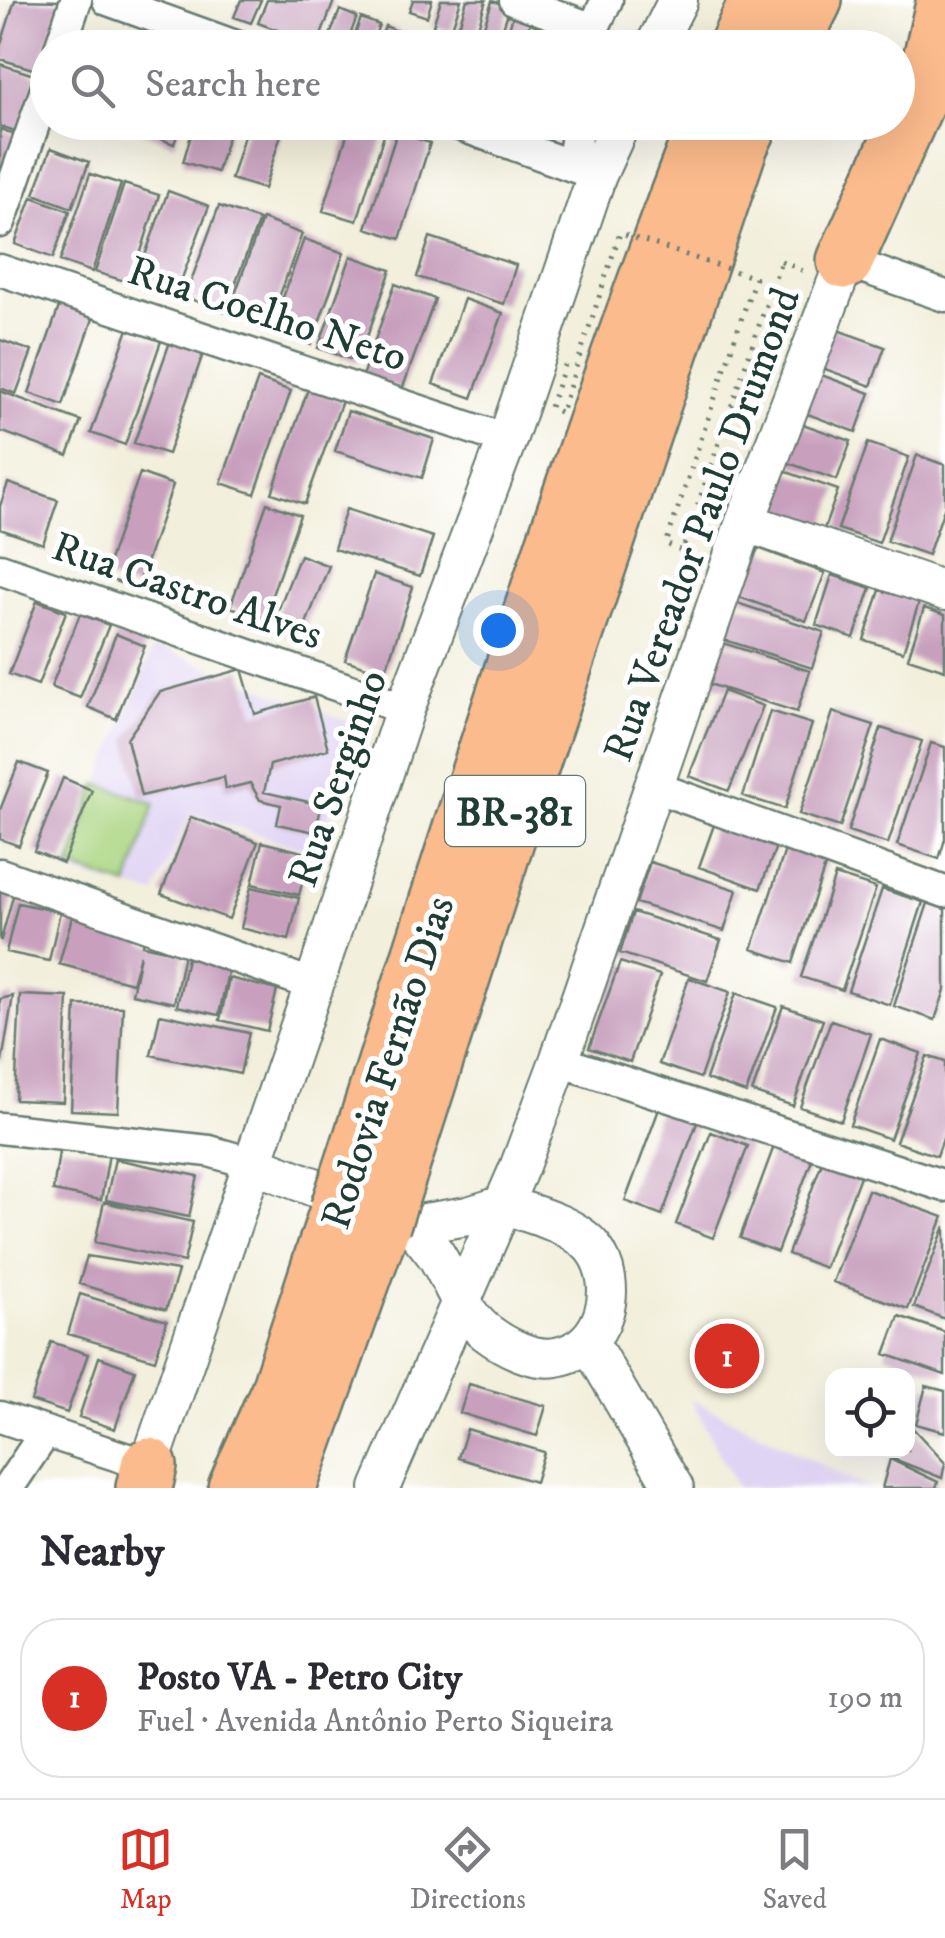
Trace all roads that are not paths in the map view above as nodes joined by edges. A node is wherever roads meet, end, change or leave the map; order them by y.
1 (76, 0) edge
2 (108, 0) edge
3 (516, 0) edge
4 (607, 0) edge
5 (678, 0) edge
6 (758, 0) edge
7 (814, 0) edge
8 (945, 0) edge
9 (66, 30) edge
10 (191, 30) edge
11 (576, 30) edge
12 (595, 30) edge
13 (663, 30) edge
14 (744, 30) edge
15 (799, 30) edge
16 (915, 105) edge
17 (30, 136) edge
18 (501, 140) edge
19 (581, 140) edge
20 (608, 140) edge
21 (699, 140) edge
22 (743, 140) edge
23 (899, 140) edge
24 (585, 170) junction
25 (0, 222) edge
26 (845, 262) junction
27 (0, 270) edge
28 (945, 296) edge
29 (508, 440) junction
30 (745, 522) junction
31 (0, 569) edge
32 (945, 591) edge
33 (405, 709) junction
34 (652, 786) junction
35 (0, 874) edge
36 (945, 892) edge
37 (314, 985) junction
38 (559, 1062) junction
39 (0, 1128) edge
40 (251, 1163) junction
41 (377, 1164) junction
42 (945, 1186) edge
43 (504, 1205) junction
44 (377, 1220) junction
45 (460, 1300) junction
46 (589, 1342) junction
47 (0, 1417) edge
48 (45, 1434) junction
49 (146, 1477) edge
50 (8, 1488) edge
51 (236, 1488) edge
52 (288, 1488) edge
53 (380, 1488) edge
54 (674, 1488) edge

1 - 9 street
2 - 10 street
3 - 11 street
4 - 12 street
5 - 13 street
6 - 14 highway
7 - 15 highway
8 - 16 highway
17 - 25 street
18 - 24 street
19 - 24 street
20 - 24 street, Rua Serginho
21 - 41 highway, Rodovia Fernão Dias / BR-381
22 - 41 highway, Rodovia Fernão Dias / BR-381
23 - 26 highway
24 - 29 street, Rua Serginho
26 - 28 street
26 - 30 street, Rua Vereador Paulo Drumond
27 - 29 street, Rua Coelho Neto
29 - 33 street, Rua Serginho
30 - 32 street
30 - 34 street, Rua Vereador Paulo Drumond
31 - 33 street, Rua Castro Alves
33 - 37 street, Rua Serginho
34 - 36 street
34 - 38 street, Rua Vereador Paulo Drumond
35 - 37 street
37 - 40 street, Rua Serginho
38 - 42 street
38 - 43 street, Rua Vereador Paulo Drumond
39 - 40 street
40 - 44 street
40 - 49 street, Rua Serginho
41 - 44 highway, Rodovia Fernão Dias / BR-381, bridge
43 - 44 street
43 - 45 street, Rua Vereador Paulo Drumond
43 - 46 street
44 - 45 street
44 - 51 highway, Rodovia Fernão Dias / BR-381
44 - 52 highway, Rodovia Fernão Dias / BR-381
45 - 46 street
45 - 53 street, Rua Vereador Paulo Drumond
46 - 54 street
47 - 48 street
48 - 49 street
48 - 50 street

